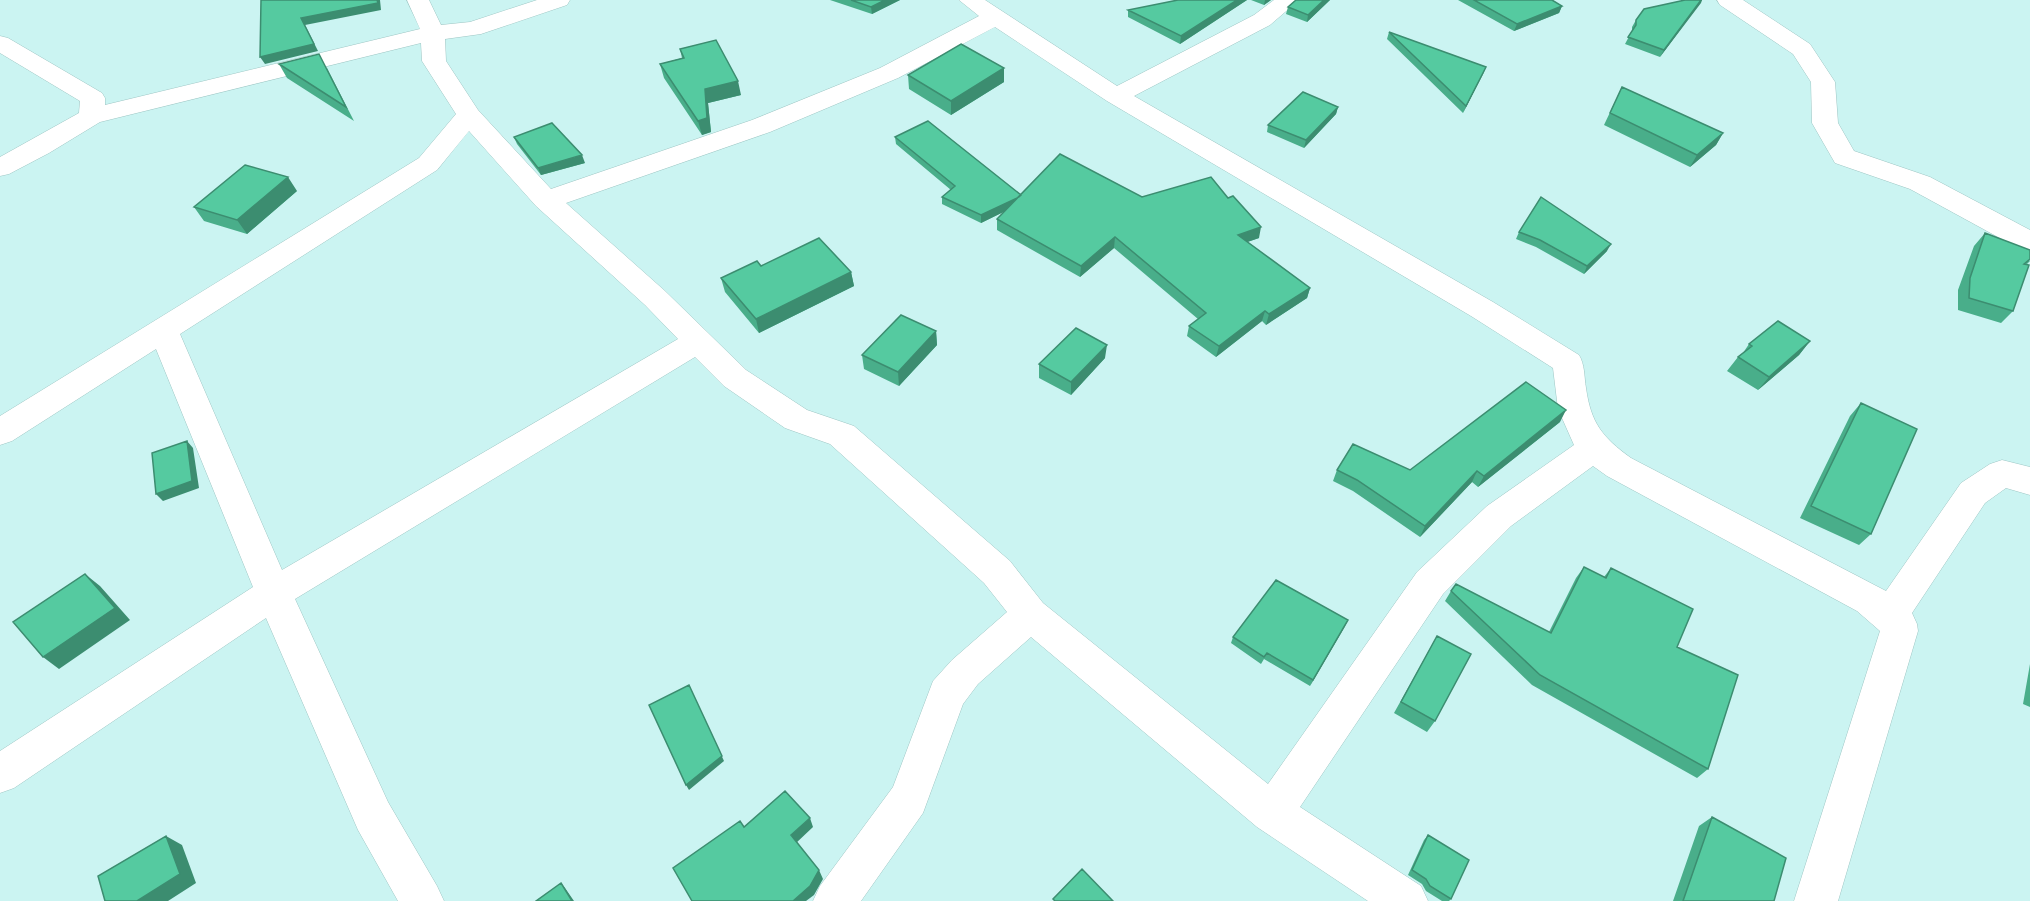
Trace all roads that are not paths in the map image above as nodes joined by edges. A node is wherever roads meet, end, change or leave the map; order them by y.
1 (418, 0) edge
2 (559, 0) edge
3 (1288, 0) edge
4 (1728, 0) edge
5 (984, 6) edge
6 (433, 33) junction
7 (0, 43) edge
8 (1116, 96) junction
9 (469, 115) junction
10 (91, 116) junction
11 (0, 168) edge
12 (546, 200) junction
13 (2030, 242) edge
14 (163, 329) junction
15 (697, 342) junction
16 (0, 432) edge
17 (1594, 448) junction
18 (2030, 481) edge
19 (274, 593) junction
20 (1030, 614) junction
21 (1890, 615) junction
22 (0, 774) edge
23 (1272, 813) junction
24 (422, 901) edge
25 (835, 901) edge
26 (1406, 901) edge
27 (1816, 901) edge

1 - 6 street
2 - 6 street
3 - 8 street
4 - 13 street
5 - 8 street
5 - 12 street
6 - 9 street
6 - 10 street
7 - 10 street
8 - 17 street
9 - 12 street
9 - 14 street
10 - 11 street
12 - 15 street
14 - 16 street
14 - 19 street
15 - 19 street
15 - 20 street
17 - 21 street
17 - 23 street
18 - 21 street
19 - 22 street
19 - 24 street
20 - 23 street
20 - 25 street
21 - 27 street
23 - 26 street

